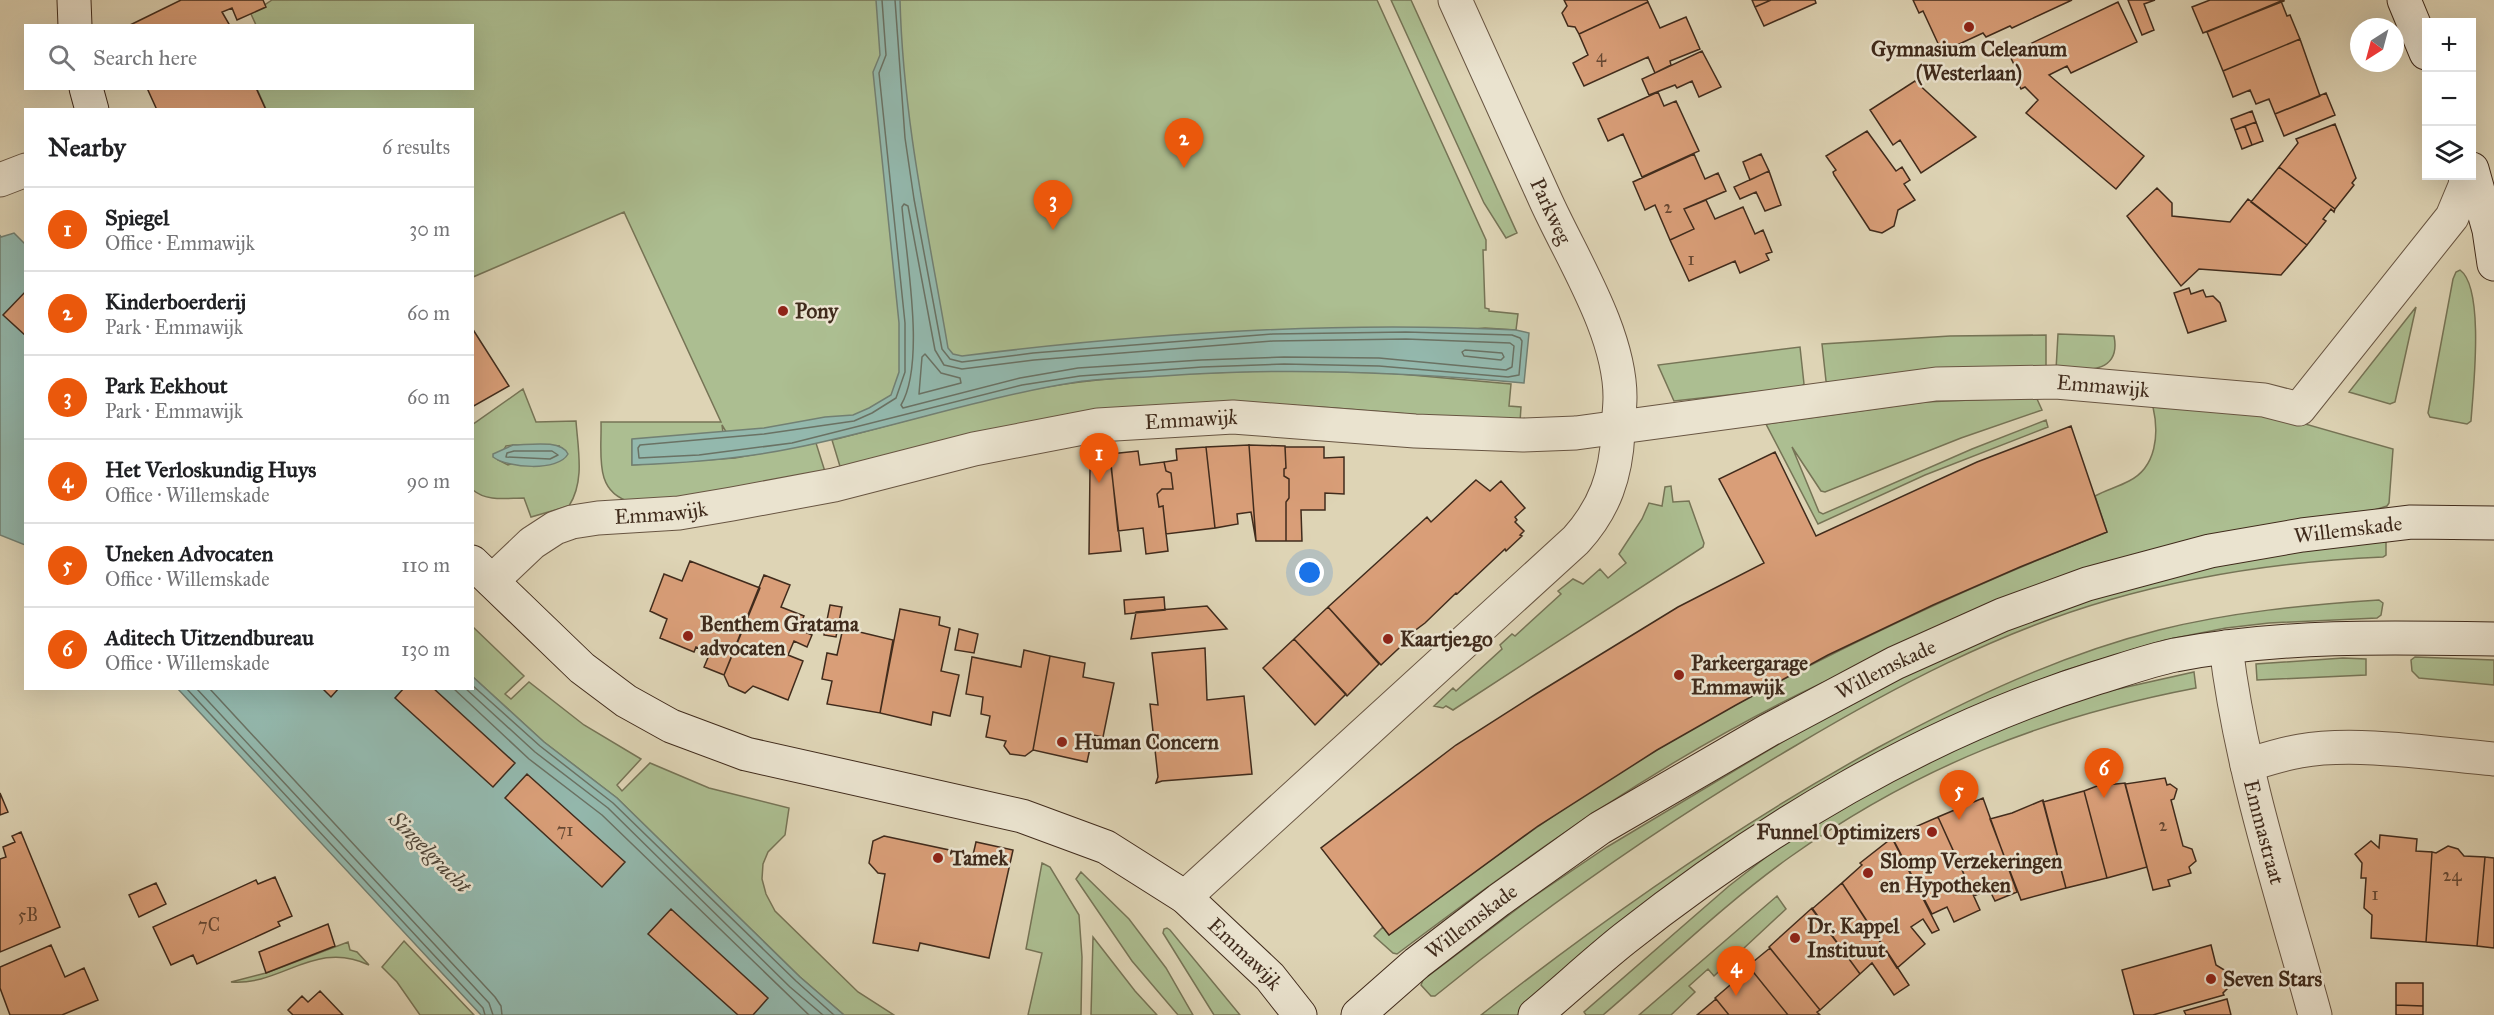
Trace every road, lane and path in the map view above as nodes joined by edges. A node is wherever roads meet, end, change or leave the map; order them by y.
1 (74, 0) edge
2 (1455, 0) edge
3 (2404, 0) edge
4 (75, 24) edge
5 (2422, 41) edge
6 (87, 90) edge
7 (91, 108) edge
8 (24, 171) edge
9 (0, 180) edge
10 (2466, 180) edge
11 (2475, 180) edge
12 (2491, 236) edge
13 (2494, 264) edge
14 (1618, 429) junction
15 (2494, 523) edge
16 (482, 572) edge
17 (2494, 639) edge
18 (2226, 647) junction
19 (2494, 759) edge
20 (2247, 765) junction
21 (1185, 897) junction
22 (1300, 1015) edge
23 (1358, 1015) edge
24 (1535, 1015) edge
25 (2315, 1015) edge

1 - 4 street
2 - 14 street, Parkweg
3 - 5 street
6 - 7 street
8 - 9 street
10 - 14 street, Emmawijk
11 - 12 street
12 - 13 street
14 - 16 street, Emmawijk
14 - 21 street
15 - 23 street, Willemskade
16 - 21 street, Emmawijk
17 - 18 street
18 - 20 street, Emmastraat
18 - 24 street
19 - 20 street
20 - 25 street, Emmastraat
21 - 22 street, Emmawijk

